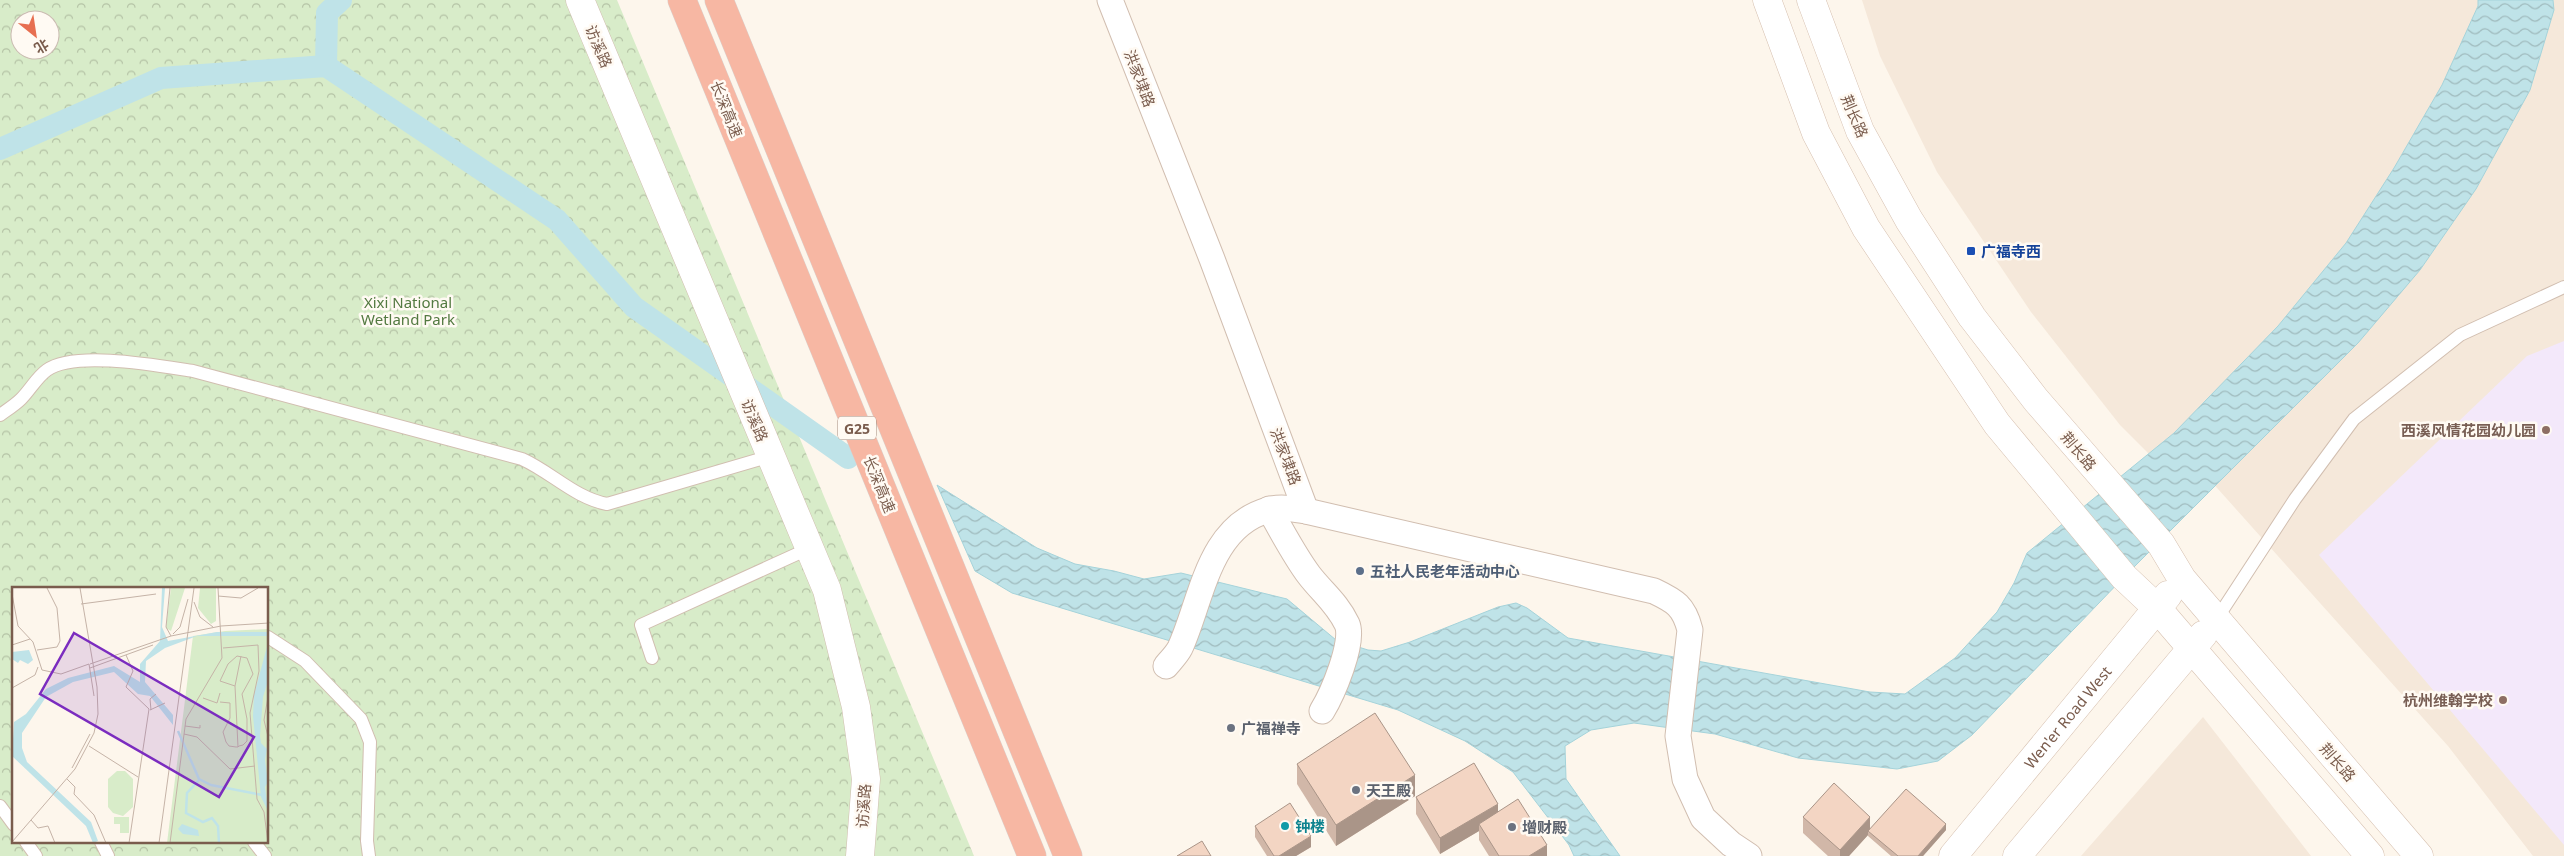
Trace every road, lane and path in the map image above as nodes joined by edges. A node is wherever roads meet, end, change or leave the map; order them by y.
1 (580, 0) edge
2 (682, 0) edge
3 (719, 0) edge
4 (1110, 0) edge
5 (1767, 0) edge
6 (1811, 0) edge
7 (2564, 288) edge
8 (0, 415) edge
9 (771, 456) junction
10 (1269, 510) junction
11 (1306, 510) junction
12 (808, 548) junction
13 (2182, 579) junction
14 (2157, 608) junction
15 (2216, 620) junction
16 (269, 638) edge
17 (2191, 648) junction
18 (652, 658) dead end
19 (1173, 658) dead end
20 (1327, 703) dead end
21 (0, 806) edge
22 (12, 822) edge
23 (27, 844) edge
24 (102, 844) edge
25 (256, 844) edge
26 (36, 856) edge
27 (108, 856) edge
28 (265, 856) edge
29 (369, 856) edge
30 (860, 856) edge
31 (1032, 856) edge
32 (1068, 856) edge
33 (1749, 856) edge
34 (1953, 856) edge
35 (2017, 856) edge
36 (2370, 856) edge
37 (2419, 856) edge

1 - 9 main road, 访溪路
2 - 31 highway, 长深高速 / G25
3 - 32 highway, G25
4 - 11 street, 洪家埭路
5 - 14 main road
6 - 13 main road, 荆长路
7 - 15 lane
8 - 9 lane
9 - 12 main road, 访溪路
10 - 11 street
10 - 19 street
10 - 20 street
11 - 33 street
12 - 18 lane
12 - 30 main road, 访溪路
13 - 14 main road, Wen'er Road West
13 - 15 main road, 荆长路
14 - 17 main road
14 - 34 main road, Wen'er Road West
15 - 17 main road
15 - 37 main road, 荆长路
16 - 29 lane
17 - 35 main road
17 - 36 main road
21 - 22 lane
23 - 26 lane
24 - 27 lane
25 - 28 lane

